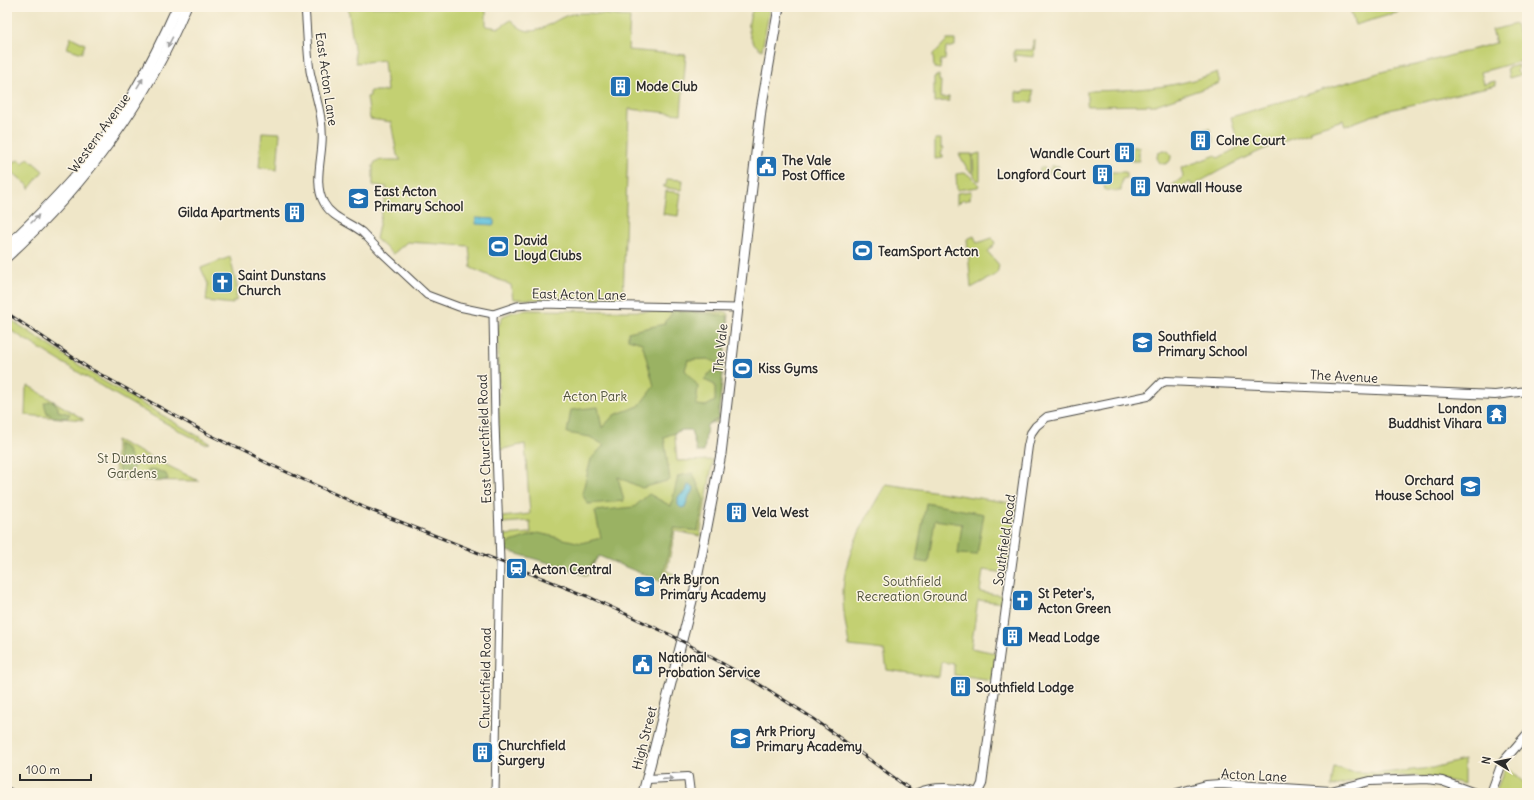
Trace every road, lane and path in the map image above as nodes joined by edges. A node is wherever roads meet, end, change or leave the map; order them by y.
1 (177, 7) edge
2 (186, 7) edge
3 (305, 7) edge
4 (779, 7) edge
5 (7, 246) edge
6 (7, 257) edge
7 (737, 308) junction
8 (493, 314) junction
9 (1161, 383) joint
10 (1527, 391) edge
11 (500, 564) joint
12 (670, 690) joint
13 (1527, 734) edge
14 (647, 779) junction
15 (979, 792) edge
16 (495, 793) edge
17 (643, 793) edge
18 (690, 793) edge
19 (917, 793) edge
20 (1177, 793) edge
21 (1475, 793) edge
22 (1491, 793) edge

5 -> 1 main road, Western Avenue
2 -> 6 main road, Western Avenue
3 - 8 street, East Acton Lane
4 - 7 main road, The Vale
7 - 8 street, East Acton Lane
7 - 12 main road, The Vale
8 - 11 street, East Churchfield Road
9 - 10 main road, The Avenue
9 - 15 main road, Southfield Road
11 - 16 street, Churchfield Road
12 - 14 main road, High Street
13 - 22 main road
14 - 17 main road, High Street
14 -> 18 main road
15 - 19 main road
20 - 21 main road, Acton Lane

